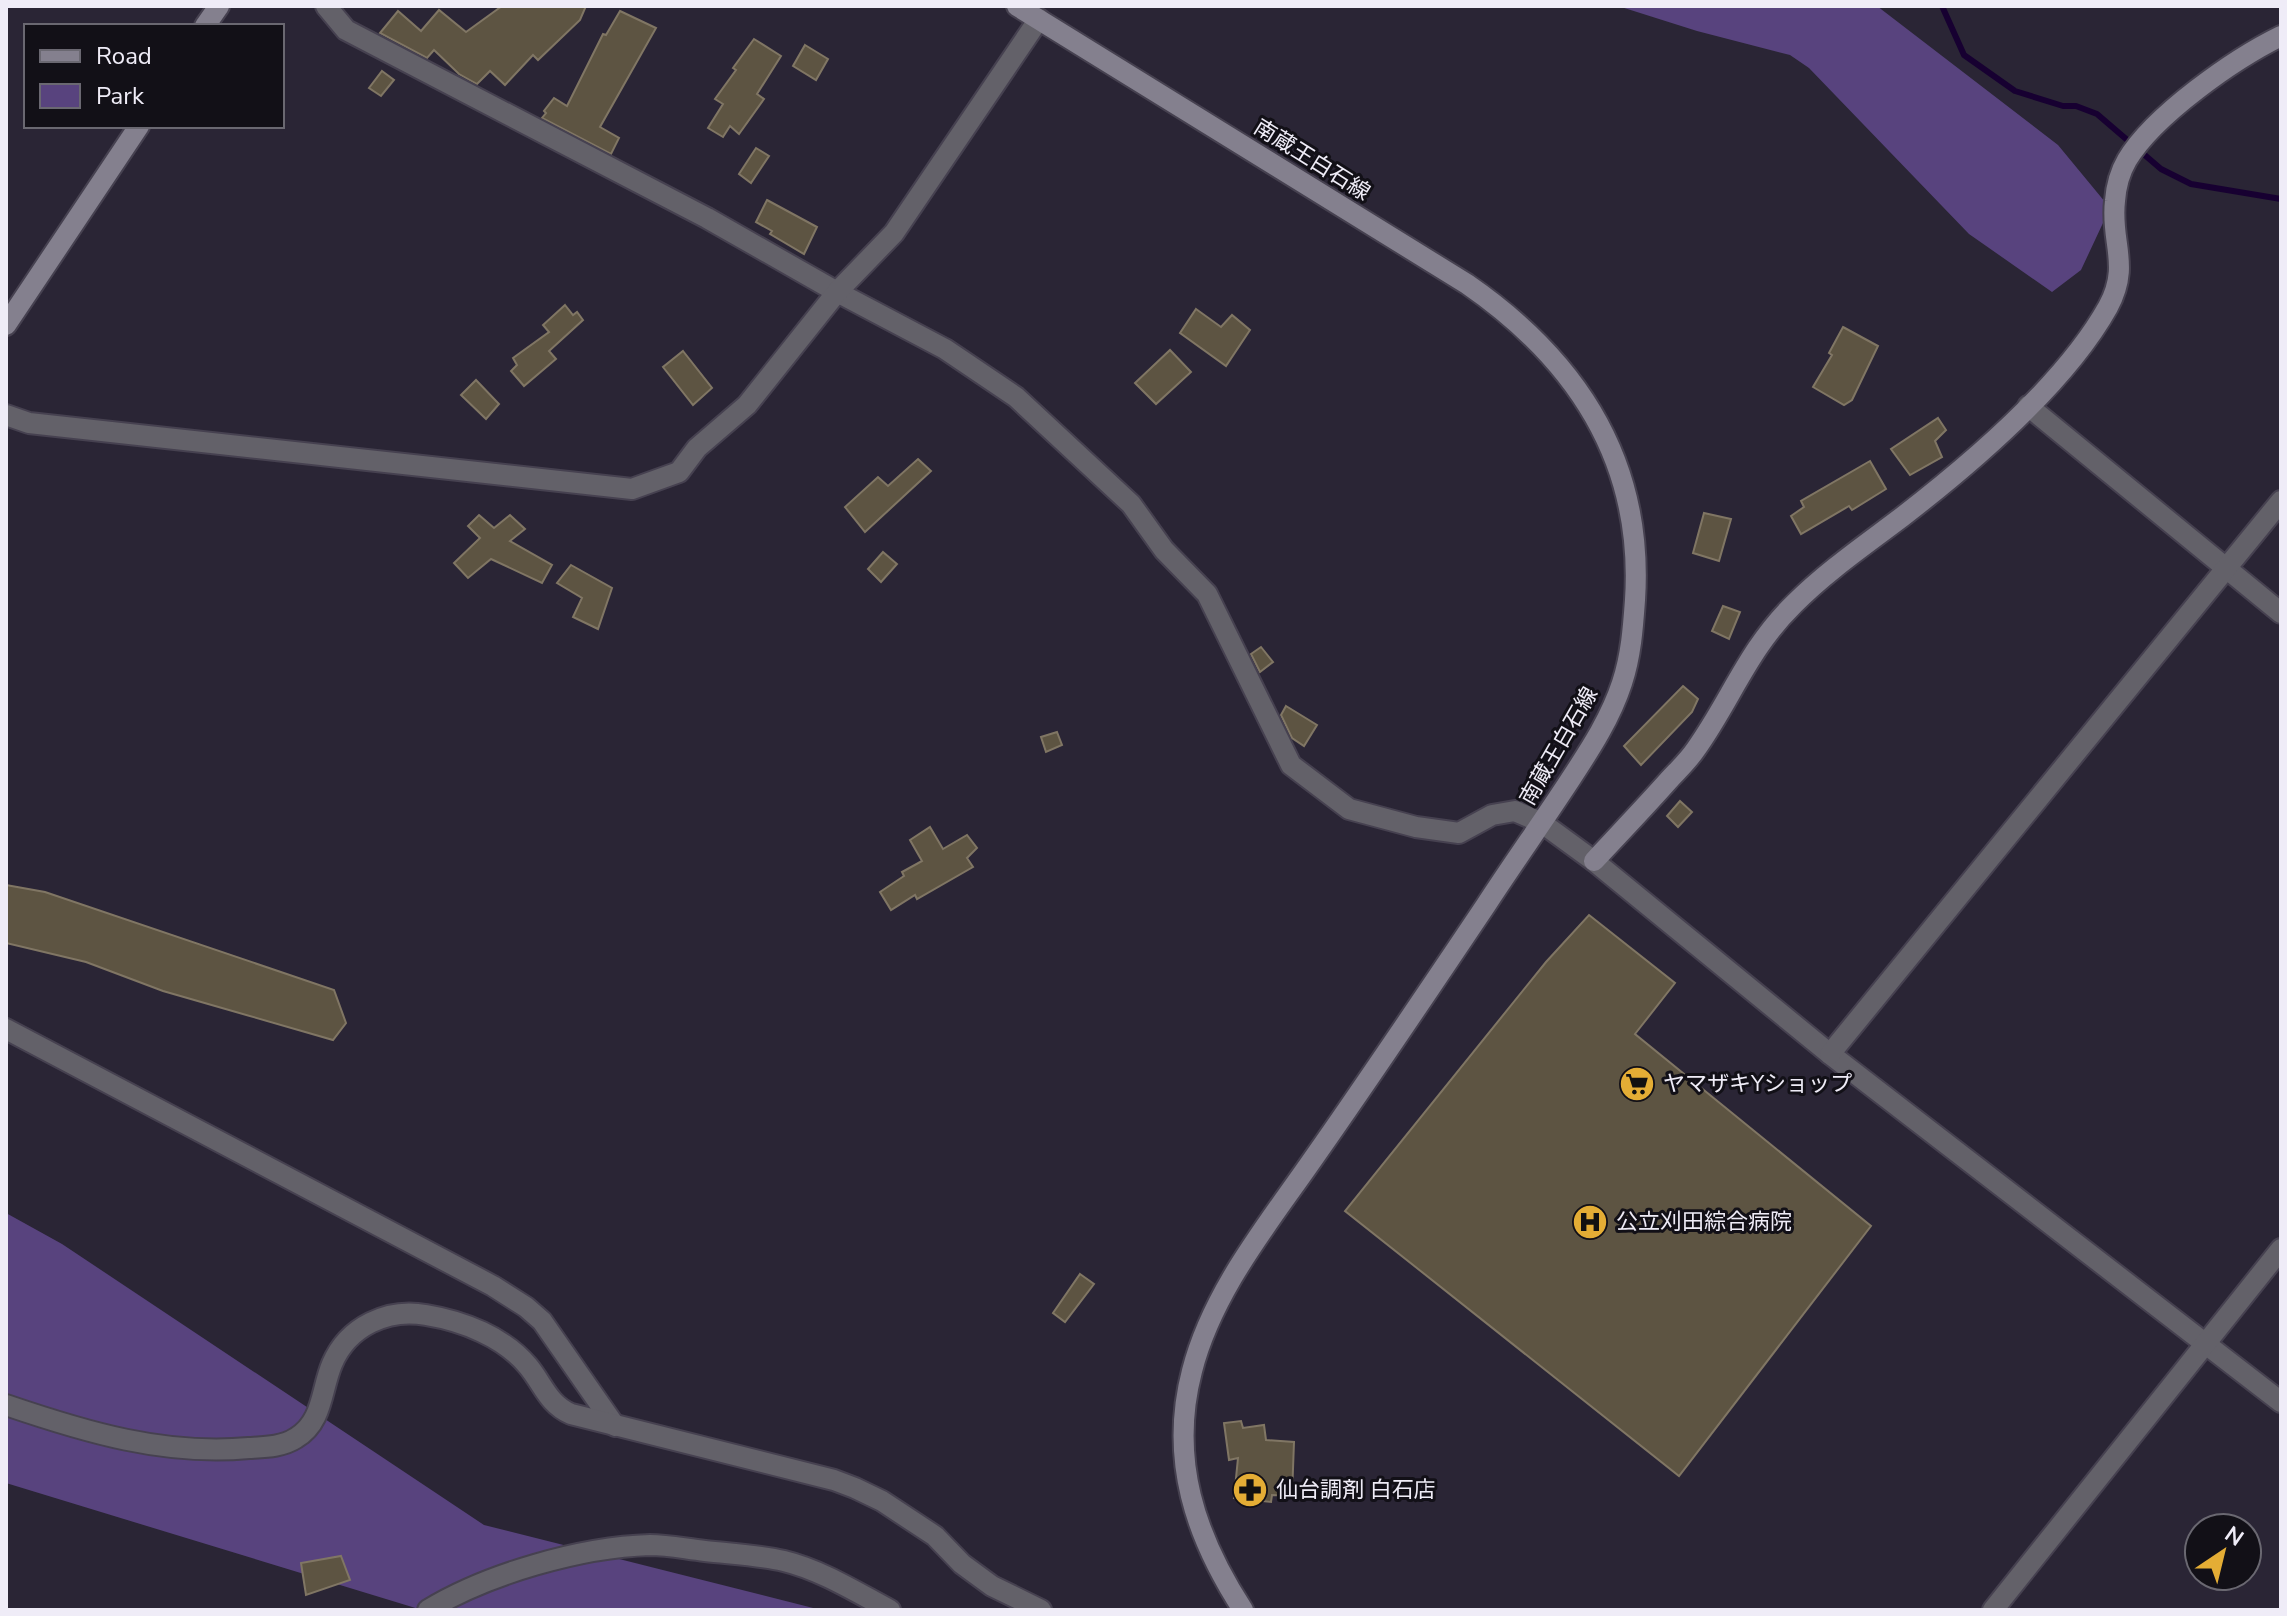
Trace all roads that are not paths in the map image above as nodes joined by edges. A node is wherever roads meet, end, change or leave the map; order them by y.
1 (219, 6) edge
2 (326, 6) edge
3 (1017, 6) edge
4 (1039, 19) junction
5 (206, 24) edge
6 (2281, 36) edge
7 (138, 128) edge
8 (837, 292) junction
9 (6, 325) edge
10 (2028, 406) junction
11 (6, 415) edge
12 (2281, 501) edge
13 (2224, 568) junction
14 (2281, 613) edge
15 (1542, 823) junction
16 (1594, 861) junction
17 (6, 1029) edge
18 (1830, 1054) junction
19 (2281, 1249) edge
20 (2207, 1343) junction
21 (2281, 1402) edge
22 (6, 1405) edge
23 (615, 1426) junction
24 (428, 1610) edge
25 (890, 1610) edge
26 (1041, 1610) edge
27 (1243, 1610) edge
28 (1993, 1610) edge

1 - 5 main road
2 - 8 street
3 - 4 main road, 南蔵王白石線
4 - 8 street
4 - 15 main road, 南蔵王白石線
6 - 10 main road
7 - 9 main road
8 - 11 street
8 - 15 street
10 - 13 street
10 - 16 main road
12 - 13 street
13 - 14 street
13 - 18 street
15 - 16 street
15 - 27 main road, 南蔵王白石線
16 - 18 street
17 - 23 street
18 - 20 street
19 - 20 street
20 - 21 street
20 - 28 street
22 - 23 street
23 - 26 street
24 - 25 street

